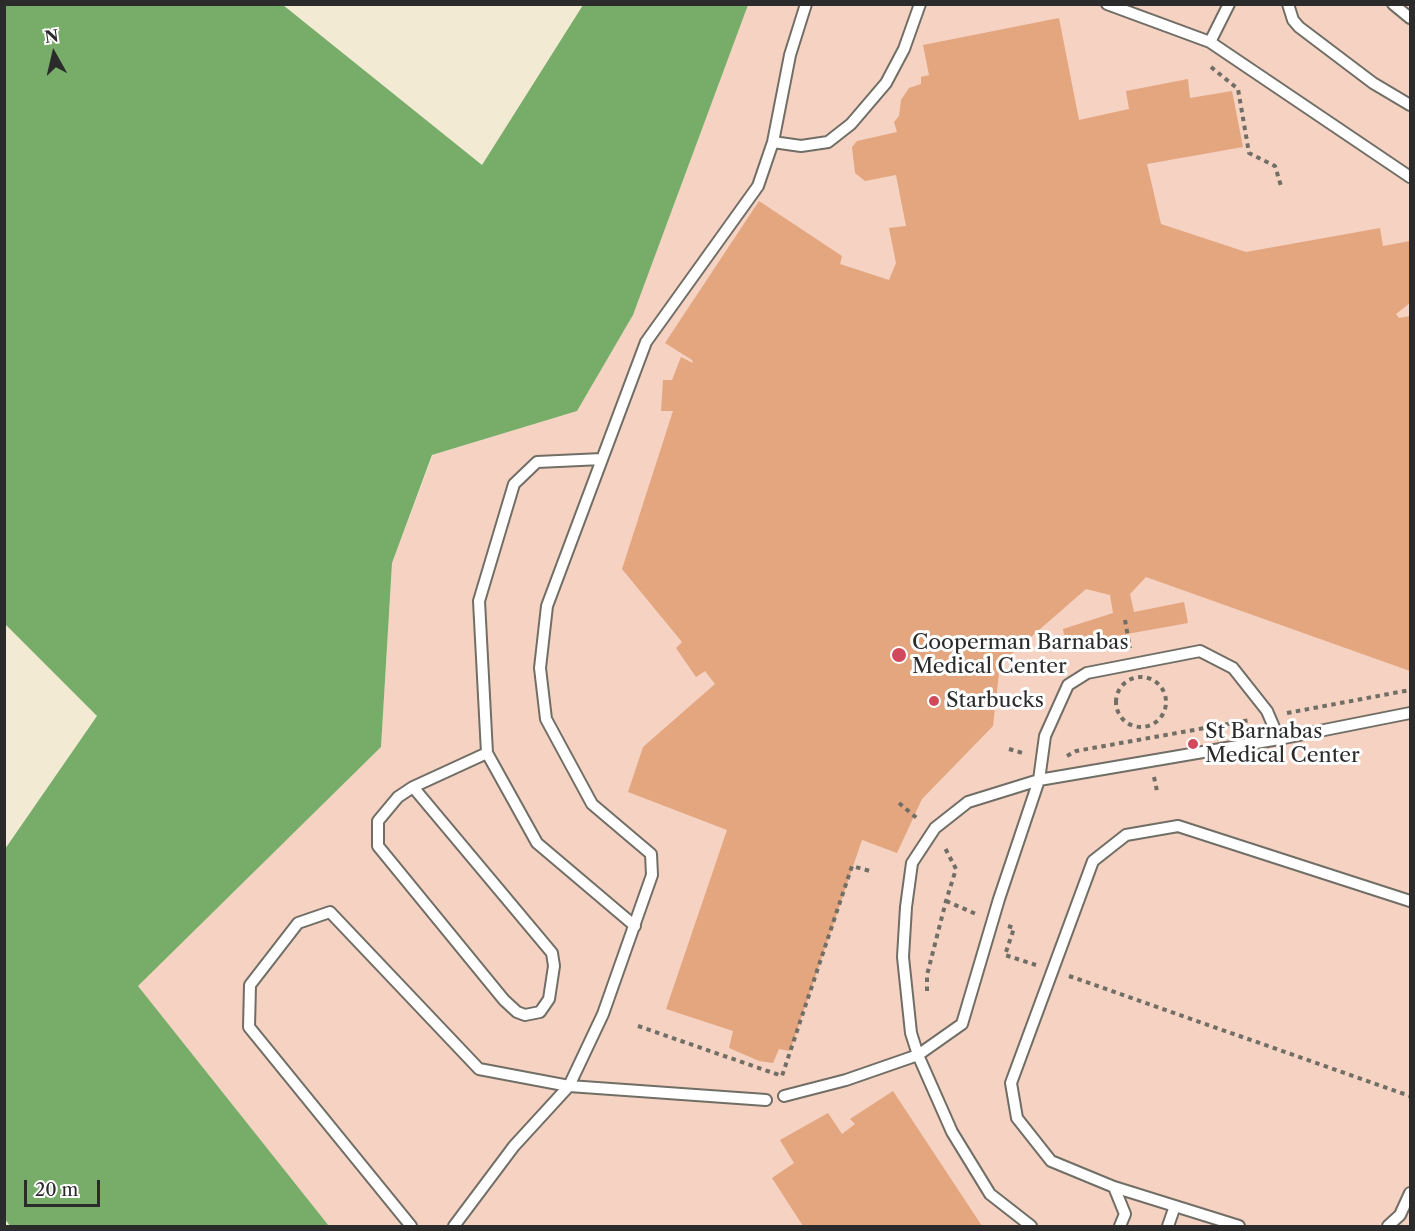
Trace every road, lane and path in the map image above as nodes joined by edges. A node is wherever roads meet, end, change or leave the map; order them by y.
1 (806, 4) edge
2 (920, 4) edge
3 (1229, 4) edge
4 (1288, 4) edge
5 (1393, 4) edge
6 (1114, 6) edge
7 (1410, 18) edge
8 (1210, 42) junction
9 (1206, 63) dead end
10 (1410, 105) edge
11 (773, 142) junction
12 (1410, 177) edge
13 (1281, 186) dead end
14 (602, 459) junction
15 (1410, 690) edge
16 (1164, 713) joint
17 (1410, 713) edge
18 (1269, 716) junction
19 (1278, 739) junction
20 (1009, 749) dead end
21 (487, 753) junction
22 (1041, 759) junction
23 (1039, 780) junction
24 (413, 787) junction
25 (899, 802) dead end
26 (933, 832) junction
27 (870, 871) dead end
28 (946, 901) junction
29 (1410, 901) edge
30 (993, 920) junction
31 (634, 926) junction
32 (1053, 971) junction
33 (926, 997) dead end
34 (638, 1026) dead end
35 (918, 1055) junction
36 (569, 1086) junction
37 (784, 1096) dead end
38 (1410, 1096) edge
39 (766, 1100) dead end
40 (1114, 1187) junction
41 (1410, 1193) edge
42 (1174, 1206) junction
43 (411, 1227) edge
44 (454, 1227) edge
45 (1031, 1227) edge
46 (1120, 1227) edge
47 (1168, 1227) edge
48 (1239, 1227) edge
49 (1388, 1227) edge

1 - 11 lane
2 - 11 lane
3 - 8 lane
4 - 10 lane
5 - 7 lane
6 - 8 lane
8 - 12 lane
9 - 13 path
11 - 14 lane
14 - 21 lane
14 - 31 lane
15 - 18 path
16 - 16 path
17 - 19 lane
18 - 19 lane
18 - 22 path
18 - 22 lane
19 - 23 lane
20 - 22 path
21 - 24 lane
21 - 31 lane
22 - 23 lane
23 - 26 lane
23 - 30 lane
24 - 24 lane
25 - 26 path
26 - 28 path
26 - 35 lane
27 - 34 path
28 - 30 path
28 - 33 path
29 - 32 lane
30 - 32 path
30 - 35 lane
31 - 36 lane
32 - 38 path
32 - 40 lane
35 - 37 lane
35 - 45 lane
36 - 39 lane
36 - 43 lane
36 - 44 lane
40 - 42 lane
40 - 46 lane
41 - 49 lane
42 - 47 lane
42 - 48 lane

